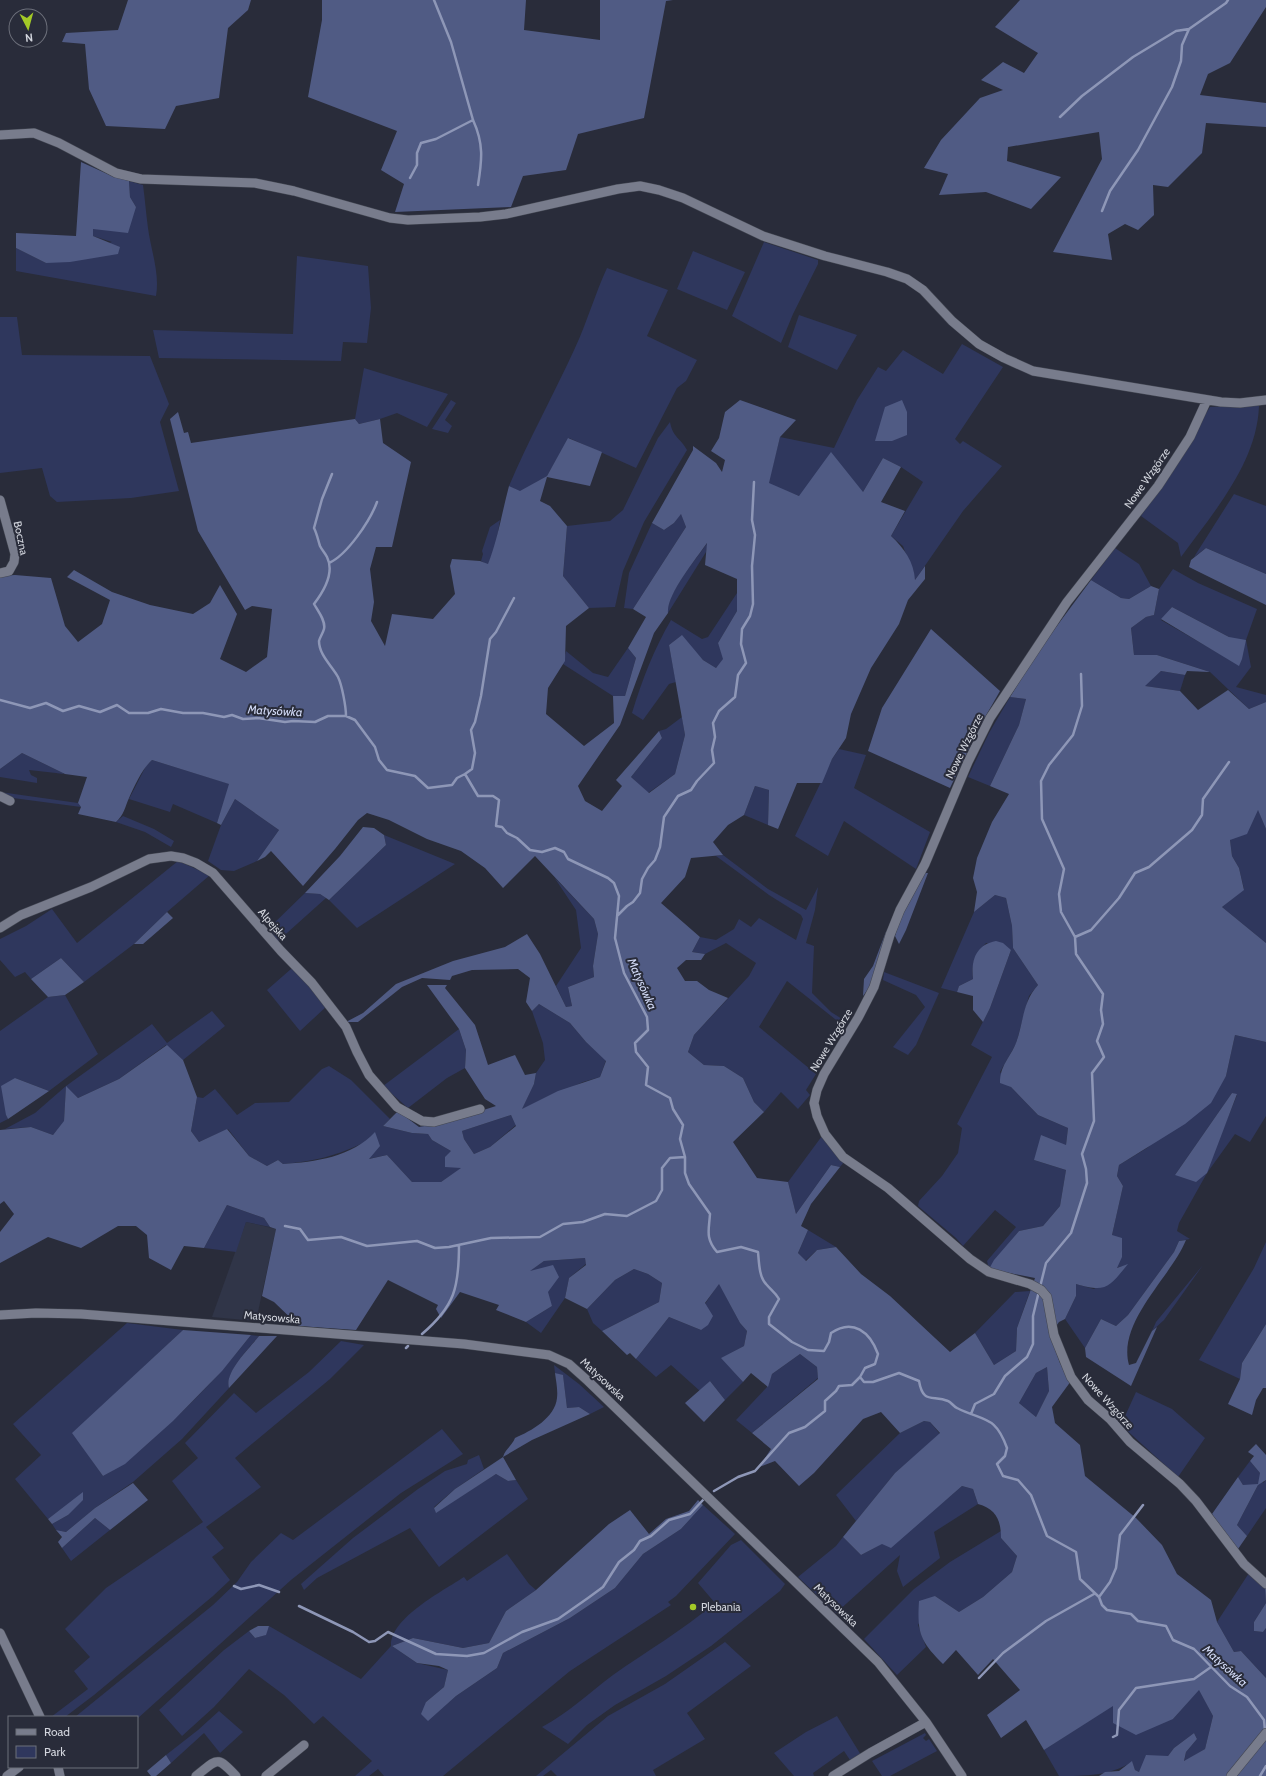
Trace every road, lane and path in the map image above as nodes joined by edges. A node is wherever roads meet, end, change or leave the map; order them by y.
1 (0, 135) edge
2 (1208, 400) junction
3 (1266, 400) edge
4 (0, 500) edge
5 (0, 573) edge
6 (0, 796) edge
7 (10, 801) dead end
8 (0, 928) edge
9 (480, 1109) dead end
10 (0, 1315) edge
11 (1266, 1584) edge
12 (0, 1633) edge
13 (40, 1716) edge
14 (926, 1722) junction
15 (1266, 1733) edge
16 (304, 1745) dead end
17 (18, 1768) edge
18 (7, 1776) edge
19 (196, 1776) edge
20 (236, 1776) edge
21 (266, 1776) edge
22 (833, 1776) edge
23 (962, 1776) edge
24 (1231, 1776) edge

1 - 2 street
2 - 3 street
2 - 11 street, Nowe Wzgórze
4 - 5 street, Boczna
6 - 7 street
8 - 9 street, Alpejska
10 - 14 street, Matysowska
12 - 13 street
14 - 22 street
14 - 23 street, Matysowska
15 - 24 street
16 - 21 street
17 - 18 street
19 - 20 street

